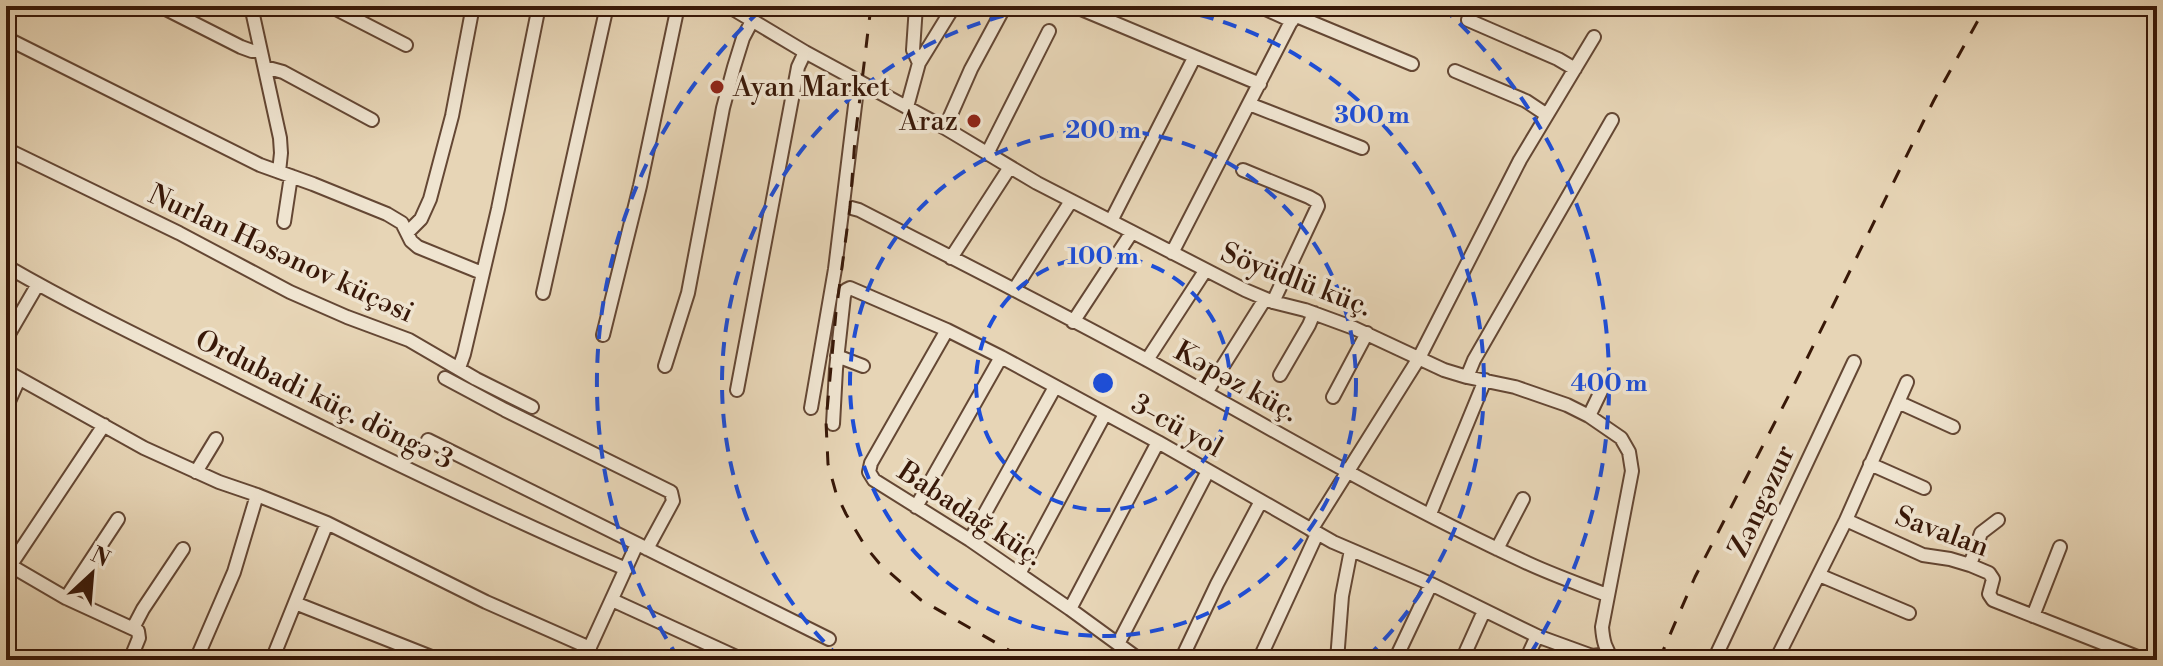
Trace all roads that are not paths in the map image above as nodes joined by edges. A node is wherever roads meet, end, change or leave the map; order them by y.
1 (160, 6) edge
2 (251, 6) edge
3 (331, 6) edge
4 (473, 6) edge
5 (539, 6) edge
6 (607, 6) edge
7 (678, 6) edge
8 (728, 6) edge
9 (916, 6) edge
10 (954, 6) edge
11 (1005, 6) edge
12 (1074, 6) edge
13 (1259, 6) edge
14 (1295, 14) edge
15 (1468, 20) dead end
16 (752, 21) junction
17 (1049, 31) dead end
18 (1594, 37) dead end
19 (6, 38) edge
20 (406, 45) dead end
21 (260, 51) junction
22 (805, 52) junction
23 (1194, 58) junction
24 (919, 63) junction
25 (1412, 64) dead end
26 (265, 67) junction
27 (1575, 69) junction
28 (1455, 71) dead end
29 (858, 81) junction
30 (1260, 84) junction
31 (1249, 104) junction
32 (907, 107) junction
33 (1547, 115) junction
34 (372, 120) dead end
35 (1612, 120) dead end
36 (945, 128) junction
37 (1362, 148) dead end
38 (6, 149) edge
39 (987, 154) junction
40 (1010, 167) junction
41 (1243, 170) dead end
42 (285, 174) junction
43 (1071, 201) junction
44 (844, 206) junction
45 (1111, 221) junction
46 (284, 222) dead end
47 (408, 232) junction
48 (1132, 232) junction
49 (1172, 253) junction
50 (951, 258) junction
51 (6, 266) edge
52 (1205, 271) junction
53 (482, 273) junction
54 (38, 284) junction
55 (1014, 290) junction
56 (543, 293) dead end
57 (1269, 300) junction
58 (1314, 313) junction
59 (1073, 322) junction
60 (947, 330) junction
61 (1367, 333) junction
62 (603, 335) dead end
63 (6, 339) edge
64 (837, 356) junction
65 (1001, 357) junction
66 (1419, 358) junction
67 (1147, 360) junction
68 (1854, 362) dead end
69 (665, 366) dead end
70 (863, 366) dead end
71 (459, 368) junction
72 (6, 371) edge
73 (1280, 375) dead end
74 (1467, 377) junction
75 (445, 378) dead end
76 (19, 379) junction
77 (1485, 380) junction
78 (1907, 382) dead end
79 (1055, 387) junction
80 (1603, 387) dead end
81 (737, 390) dead end
82 (1206, 393) junction
83 (1333, 397) dead end
84 (1898, 402) junction
85 (532, 407) dead end
86 (6, 408) edge
87 (811, 408) dead end
88 (1105, 414) junction
89 (1589, 416) junction
90 (833, 424) dead end
91 (104, 425) junction
92 (1953, 427) dead end
93 (216, 439) dead end
94 (428, 440) dead end
95 (1158, 442) junction
96 (6, 447) edge
97 (6, 457) edge
98 (1870, 464) junction
99 (1208, 471) junction
100 (1347, 471) junction
101 (196, 472) junction
102 (1924, 488) dead end
103 (257, 495) junction
104 (1523, 499) dead end
105 (1261, 501) junction
106 (916, 507) junction
107 (1430, 514) junction
108 (118, 519) dead end
109 (1846, 520) junction
110 (1998, 520) dead end
111 (327, 523) junction
112 (1314, 532) junction
113 (970, 540) junction
114 (642, 547) junction
115 (2060, 547) dead end
116 (183, 549) dead end
117 (1497, 549) junction
118 (1351, 550) junction
119 (8, 564) edge
120 (1970, 565) junction
121 (626, 569) junction
122 (1019, 574) junction
123 (1819, 575) junction
124 (1431, 584) junction
125 (1607, 595) junction
126 (66, 598) junction
127 (612, 600) junction
128 (295, 603) junction
129 (1070, 609) junction
130 (1484, 611) junction
131 (1909, 613) dead end
132 (2033, 616) junction
133 (133, 628) junction
134 (6, 634) edge
135 (1537, 636) junction
136 (829, 639) dead end
137 (6, 643) edge
138 (1118, 644) junction
139 (403, 646) junction
140 (587, 654) edge
141 (1611, 657) edge
142 (1591, 658) edge
143 (130, 660) edge
144 (196, 660) edge
145 (272, 660) edge
146 (398, 660) edge
147 (439, 660) edge
148 (743, 660) edge
149 (1140, 660) edge
150 (1181, 660) edge
151 (1259, 660) edge
152 (1337, 660) edge
153 (1395, 660) edge
154 (1462, 660) edge
155 (1526, 660) edge
156 (1714, 660) edge
157 (1776, 660) edge
158 (2145, 660) edge

1 - 21 street
2 - 21 street
3 - 20 street
4 - 47 street
5 - 53 street
6 - 56 street
7 - 62 street
8 - 16 street, Söyüdlü küç.
9 - 24 street
10 - 24 street
11 - 36 street
12 - 23 street
13 - 14 street
14 - 25 street
14 - 30 street
15 - 27 street
16 - 22 street, Söyüdlü küç.
16 - 69 street
17 - 39 street
18 - 27 street
19 - 42 street
21 - 26 street
22 - 29 street, Söyüdlü küç.
22 - 81 street
23 - 30 street
23 - 45 street
24 - 32 street
26 - 34 street
26 - 42 street
27 - 33 street
28 - 33 street
29 - 32 street, Söyüdlü küç.
29 - 44 street
30 - 31 street
31 - 37 street
31 - 49 street
32 - 36 street, Söyüdlü küç.
33 - 66 street
35 - 74 street
36 - 39 street, Söyüdlü küç.
38 - 71 street, Nurlan Həsənov küçəsi
39 - 40 street, Söyüdlü küç.
40 - 43 street, Söyüdlü küç.
40 - 50 street
41 - 57 street
42 - 46 street
42 - 47 street
43 - 45 street, Söyüdlü küç.
43 - 55 street
44 - 50 street, Kəpəz küç.
44 - 87 street
45 - 48 street, Söyüdlü küç.
47 - 53 street
48 - 49 street, Söyüdlü küç.
48 - 59 street
49 - 52 street, Söyüdlü küç.
50 - 55 street, Kəpəz küç.
51 - 54 street, Ordubadi küç. döngə 3
52 - 57 street, Söyüdlü küç.
52 - 67 street
53 - 71 street
54 - 63 street
54 - 121 street, Ordubadi küç. döngə 3
55 - 59 street, Kəpəz küç.
57 - 58 street, Söyüdlü küç.
57 - 82 street
58 - 61 street, Söyüdlü küç.
58 - 73 street
59 - 67 street, Kəpəz küç.
60 - 64 street, 3-cü yol
60 - 65 street, 3-cü yol
60 - 106 street, Babadağ küç.
61 - 66 street, Söyüdlü küç.
61 - 83 street
64 - 70 street
64 - 90 street, 3-cü yol
65 - 79 street, 3-cü yol
65 - 106 street
66 - 74 street, Söyüdlü küç.
66 - 100 street
67 - 82 street, Kəpəz küç.
68 - 156 street, Zəngəzur
71 - 85 street, Nurlan Həsənov küçəsi
72 - 76 street
74 - 77 street, Söyüdlü küç.
75 - 114 street
76 - 86 street
76 - 91 street
77 - 89 street, Söyüdlü küç.
77 - 107 street
78 - 84 street
79 - 88 street, 3-cü yol
79 - 113 street
80 - 89 street
82 - 100 street, Kəpəz küç.
84 - 92 street
84 - 98 street
88 - 95 street, 3-cü yol
88 - 122 street
89 - 125 street, Söyüdlü küç.
91 - 101 street
91 - 119 street
93 - 101 street
94 - 114 street
95 - 99 street, 3-cü yol
95 - 129 street
96 - 97 street
98 - 102 street
98 - 109 street
99 - 105 street, 3-cü yol
99 - 138 street
100 - 107 street, Kəpəz küç.
100 - 112 street
101 - 103 street
103 - 111 street
103 - 144 street
104 - 117 street
105 - 112 street, 3-cü yol
105 - 150 street
106 - 113 street, Babadağ küç.
107 - 117 street, Kəpəz küç.
108 - 126 street
109 - 120 street, Savalan
109 - 123 street
110 - 120 street
111 - 128 street
111 - 140 street
112 - 118 street, 3-cü yol
112 - 151 street
113 - 122 street, Babadağ küç.
114 - 121 street
114 - 136 street
115 - 132 street
116 - 133 street
117 - 125 street, Kəpəz küç.
118 - 124 street, 3-cü yol
118 - 152 street
119 - 126 street
120 - 132 street, Savalan
121 - 127 street
122 - 129 street, Babadağ küç.
123 - 131 street
123 - 157 street
124 - 130 street, 3-cü yol
124 - 153 street
125 - 141 street, Söyüdlü küç.
126 - 133 street
127 - 140 street
127 - 148 street
128 - 139 street
128 - 145 street
129 - 138 street, Babadağ küç.
130 - 135 street, 3-cü yol
130 - 154 street
132 - 158 street, Savalan
133 - 143 street
134 - 137 street
135 - 142 street, 3-cü yol
135 - 155 street
138 - 149 street, Babadağ küç.
139 - 146 street
139 - 147 street
141 - 142 street, 3-cü yol

